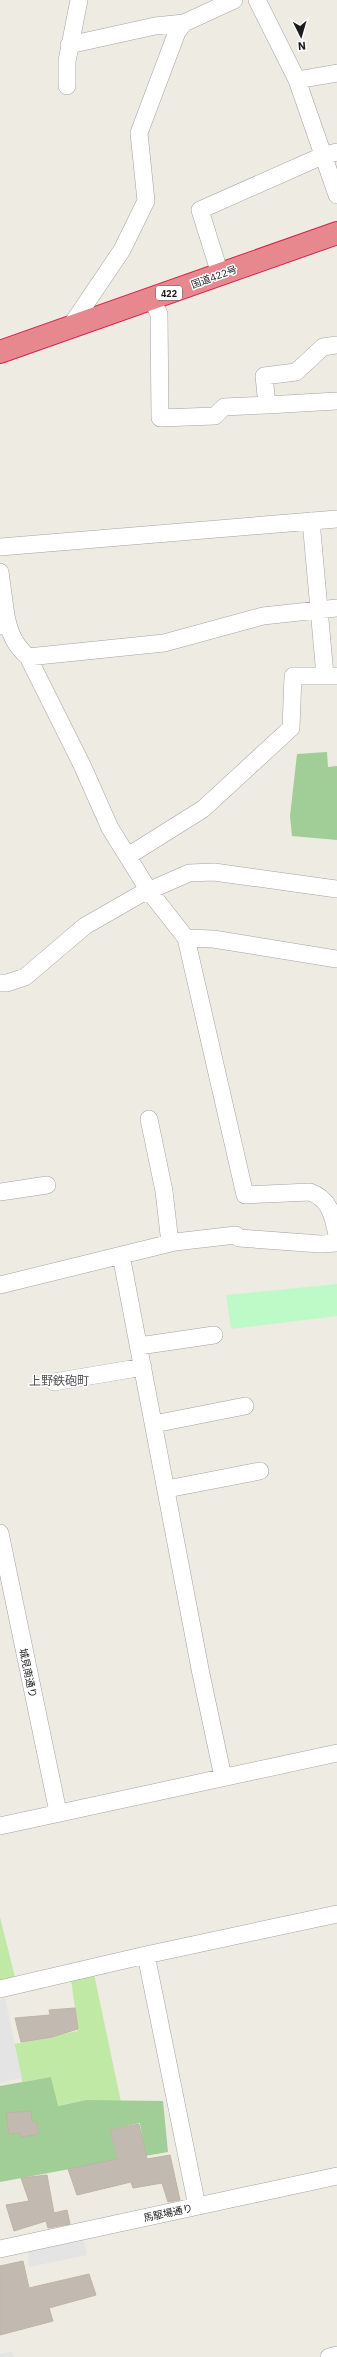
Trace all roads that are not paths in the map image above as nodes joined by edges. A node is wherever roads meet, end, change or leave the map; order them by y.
1 (79, 0) edge
2 (234, 0) edge
3 (258, 0) edge
4 (184, 23) junction
5 (69, 45) junction
6 (337, 73) edge
7 (297, 80) junction
8 (67, 86) dead end
9 (330, 154) edge
10 (337, 195) edge
11 (337, 233) edge
12 (220, 274) junction
13 (152, 300) junction
14 (70, 327) junction
15 (337, 346) edge
16 (0, 352) edge
17 (337, 400) edge
18 (267, 405) junction
19 (337, 519) edge
20 (311, 521) junction
21 (0, 547) edge
22 (0, 572) edge
23 (337, 608) edge
24 (319, 610) junction
25 (3, 624) edge
26 (28, 657) junction
27 (331, 675) edge
28 (128, 856) junction
29 (337, 889) edge
30 (149, 891) junction
31 (186, 938) junction
32 (337, 959) edge
33 (0, 982) edge
34 (149, 1119) dead end
35 (47, 1185) dead end
36 (0, 1192) edge
37 (337, 1235) edge
38 (170, 1243) junction
39 (337, 1243) edge
40 (121, 1255) junction
41 (0, 1285) edge
42 (214, 1335) dead end
43 (139, 1346) junction
44 (143, 1367) junction
45 (54, 1382) dead end
46 (245, 1406) dead end
47 (154, 1424) junction
48 (260, 1471) dead end
49 (166, 1489) junction
50 (0, 1533) edge
51 (337, 1753) edge
52 (223, 1777) junction
53 (58, 1812) junction
54 (0, 1826) edge
55 (337, 1914) edge
56 (146, 1955) junction
57 (0, 1989) edge
58 (337, 2176) edge
59 (197, 2206) junction
60 (0, 2249) edge
61 (337, 2355) edge
62 (329, 2357) edge

1 - 5 street
2 - 4 street
3 - 7 street
4 - 5 street
4 - 14 street
5 - 8 street
6 - 7 street
7 - 9 street
9 - 10 street
9 - 12 street
11 - 12 highway, 国道422号 / 422
12 - 13 highway, 国道422号 / 422
13 - 14 highway, 国道422号 / 422
13 - 18 street
14 - 16 highway, 国道422号 / 422
15 - 18 street
17 - 18 street
19 - 20 street
20 - 21 street
20 - 24 street
22 - 25 street
23 - 24 street
24 - 26 street
24 - 27 street
25 - 26 street
26 - 28 street
27 - 28 street
28 - 30 street
29 - 30 street
30 - 31 street
30 - 33 street
31 - 32 street
31 - 37 street
34 - 38 street
35 - 36 street
38 - 39 street
38 - 40 street
40 - 41 street
40 - 43 street
42 - 43 street
43 - 44 street
44 - 45 street
44 - 47 street
46 - 47 street
47 - 49 street
48 - 49 street
49 - 52 street
50 - 53 street, 城見南通り
51 - 52 street
52 - 53 street
53 - 54 street
55 - 56 street
56 - 57 street
56 - 59 street
58 - 59 street, 馬駆場通り
59 - 60 street, 馬駆場通り
61 - 62 street

